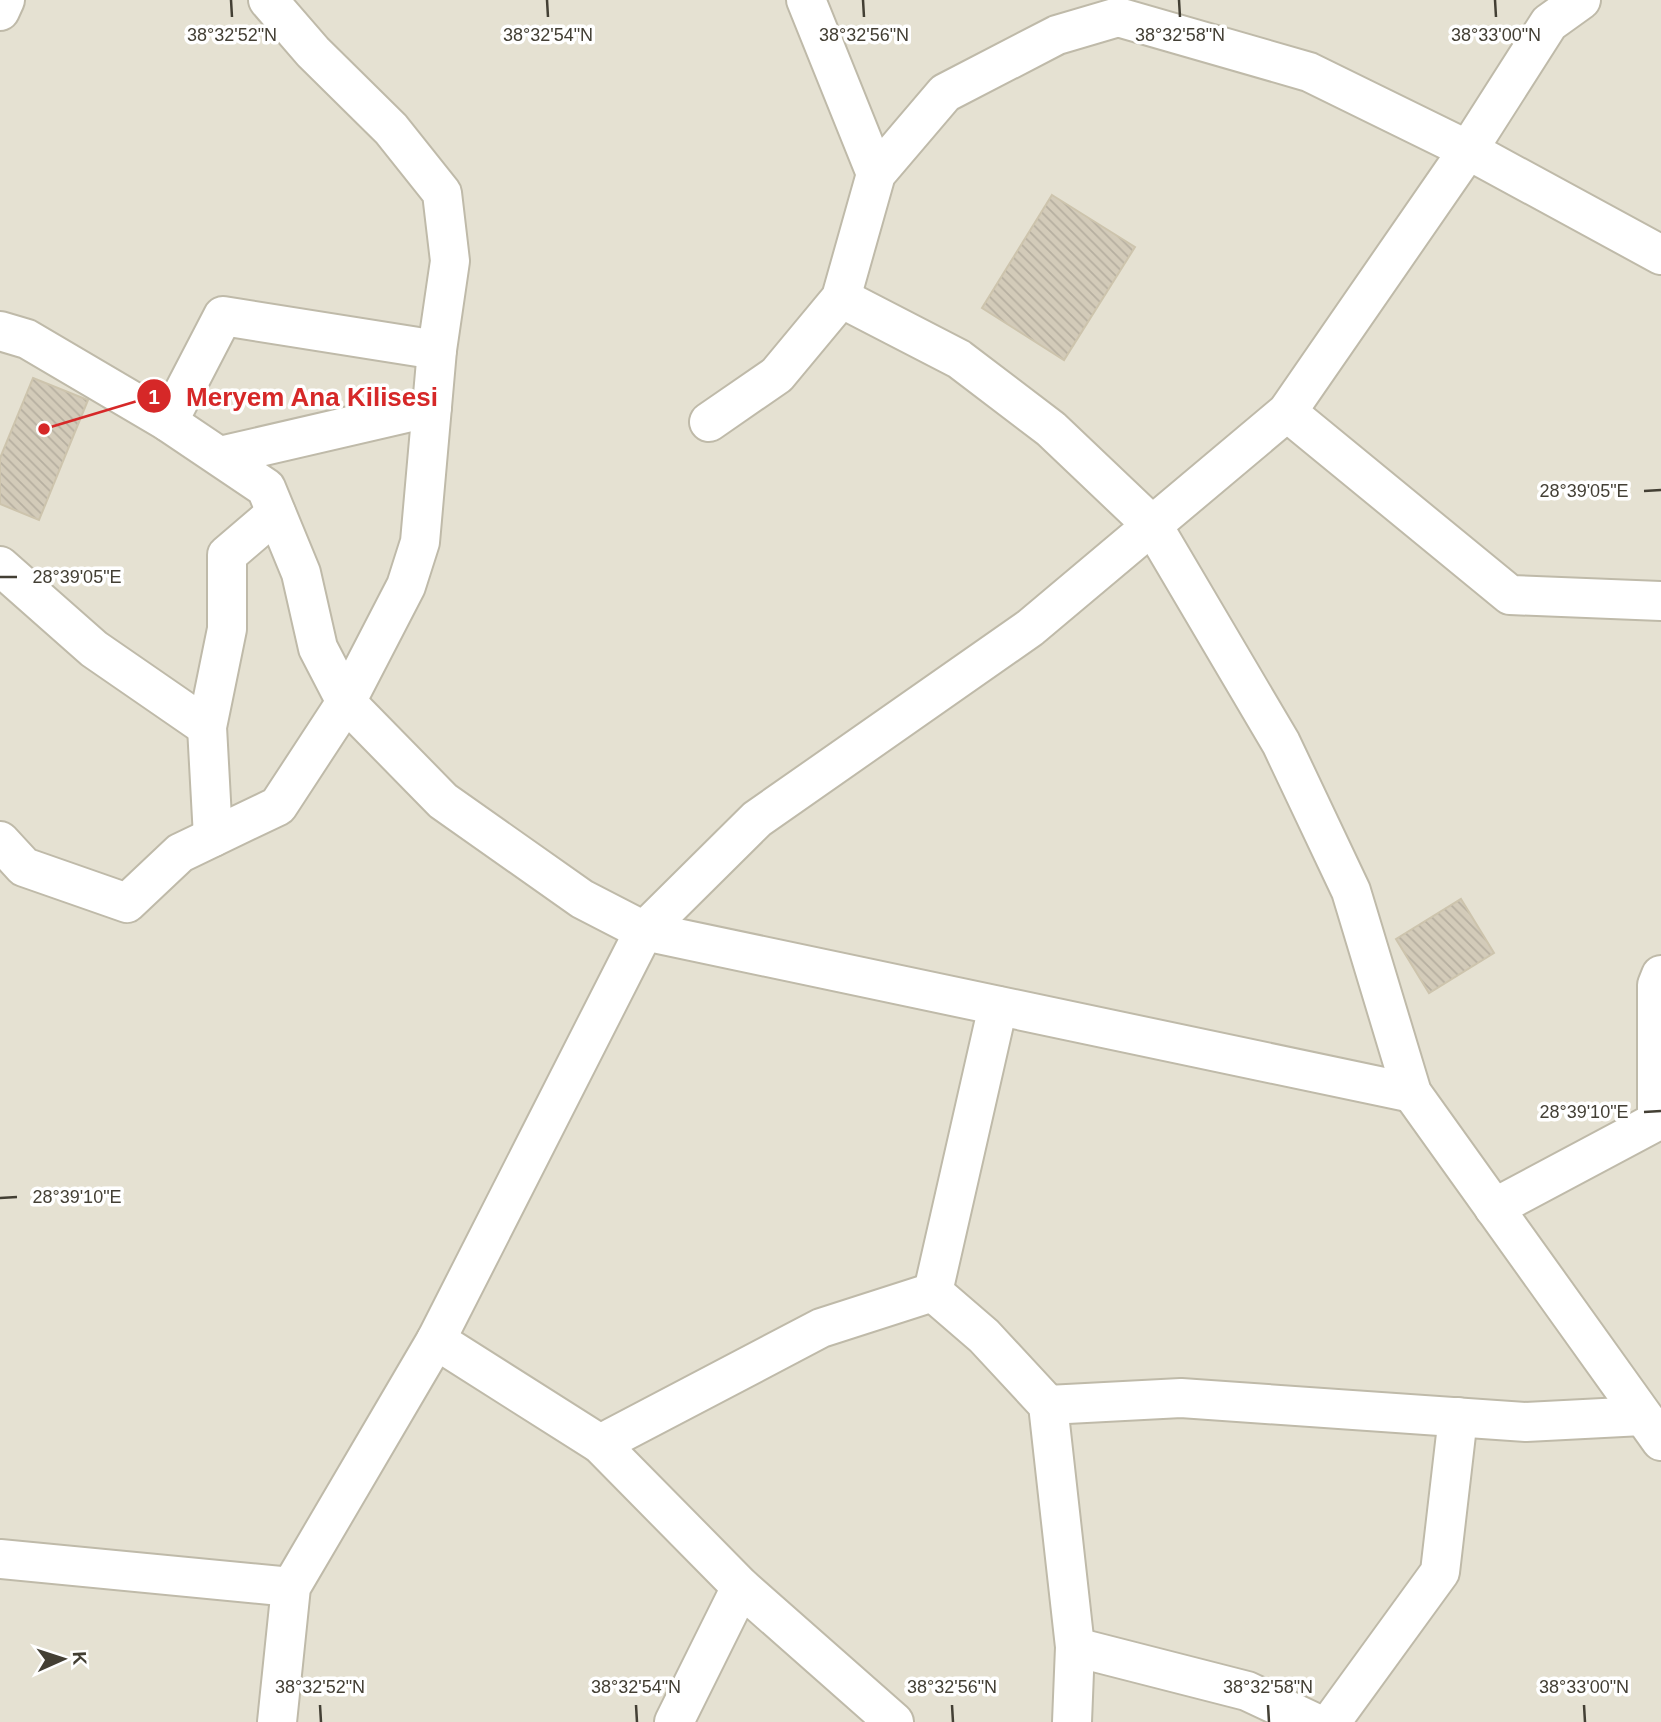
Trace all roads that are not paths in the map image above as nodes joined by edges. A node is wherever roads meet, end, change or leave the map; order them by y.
1 (5, 0) edge
2 (268, 0) edge
3 (806, 0) edge
4 (1581, 0) edge
5 (0, 11) edge
6 (1468, 150) junction
7 (876, 174) junction
8 (1661, 256) edge
9 (841, 298) junction
10 (0, 331) edge
11 (436, 350) junction
12 (432, 407) junction
13 (1287, 412) junction
14 (168, 422) junction
15 (709, 422) dead end
16 (220, 456) junction
17 (276, 513) junction
18 (1153, 526) junction
19 (0, 566) edge
20 (1661, 601) edge
21 (346, 702) junction
22 (207, 727) junction
23 (214, 837) junction
24 (0, 841) edge
25 (645, 932) junction
26 (1661, 975) edge
27 (998, 1006) junction
28 (1412, 1093) junction
29 (1659, 1120) edge
30 (1493, 1208) junction
31 (933, 1292) junction
32 (436, 1340) junction
33 (1048, 1405) junction
34 (1458, 1417) junction
35 (1651, 1428) edge
36 (600, 1444) junction
37 (0, 1559) edge
38 (291, 1587) junction
39 (741, 1587) junction
40 (1075, 1647) junction
41 (277, 1722) edge
42 (674, 1722) edge
43 (894, 1722) edge
44 (1072, 1722) edge
45 (1313, 1722) edge
46 (1331, 1722) edge

1 - 5 street
2 - 11 street
3 - 7 street
4 - 6 street
6 - 7 street
6 - 8 street
6 - 13 street
7 - 9 street
9 - 15 street
9 - 18 street
10 - 14 street
11 - 12 street
11 - 14 street
12 - 16 street
12 - 21 street
13 - 18 street
13 - 20 street
14 - 16 street
16 - 17 street
17 - 21 street
17 - 22 street
18 - 25 street
18 - 28 street
19 - 22 street
21 - 23 street
21 - 25 street
22 - 23 street
23 - 24 street
25 - 27 street
25 - 32 street
26 - 29 street
27 - 28 street
27 - 31 street
28 - 30 street
29 - 30 street
30 - 35 street
31 - 33 street
31 - 36 street
32 - 36 street
32 - 38 street
33 - 34 street
33 - 40 street
34 - 35 street
34 - 46 street
36 - 39 street
37 - 38 street
38 - 41 street
39 - 42 street
39 - 43 street
40 - 44 street
40 - 45 street

